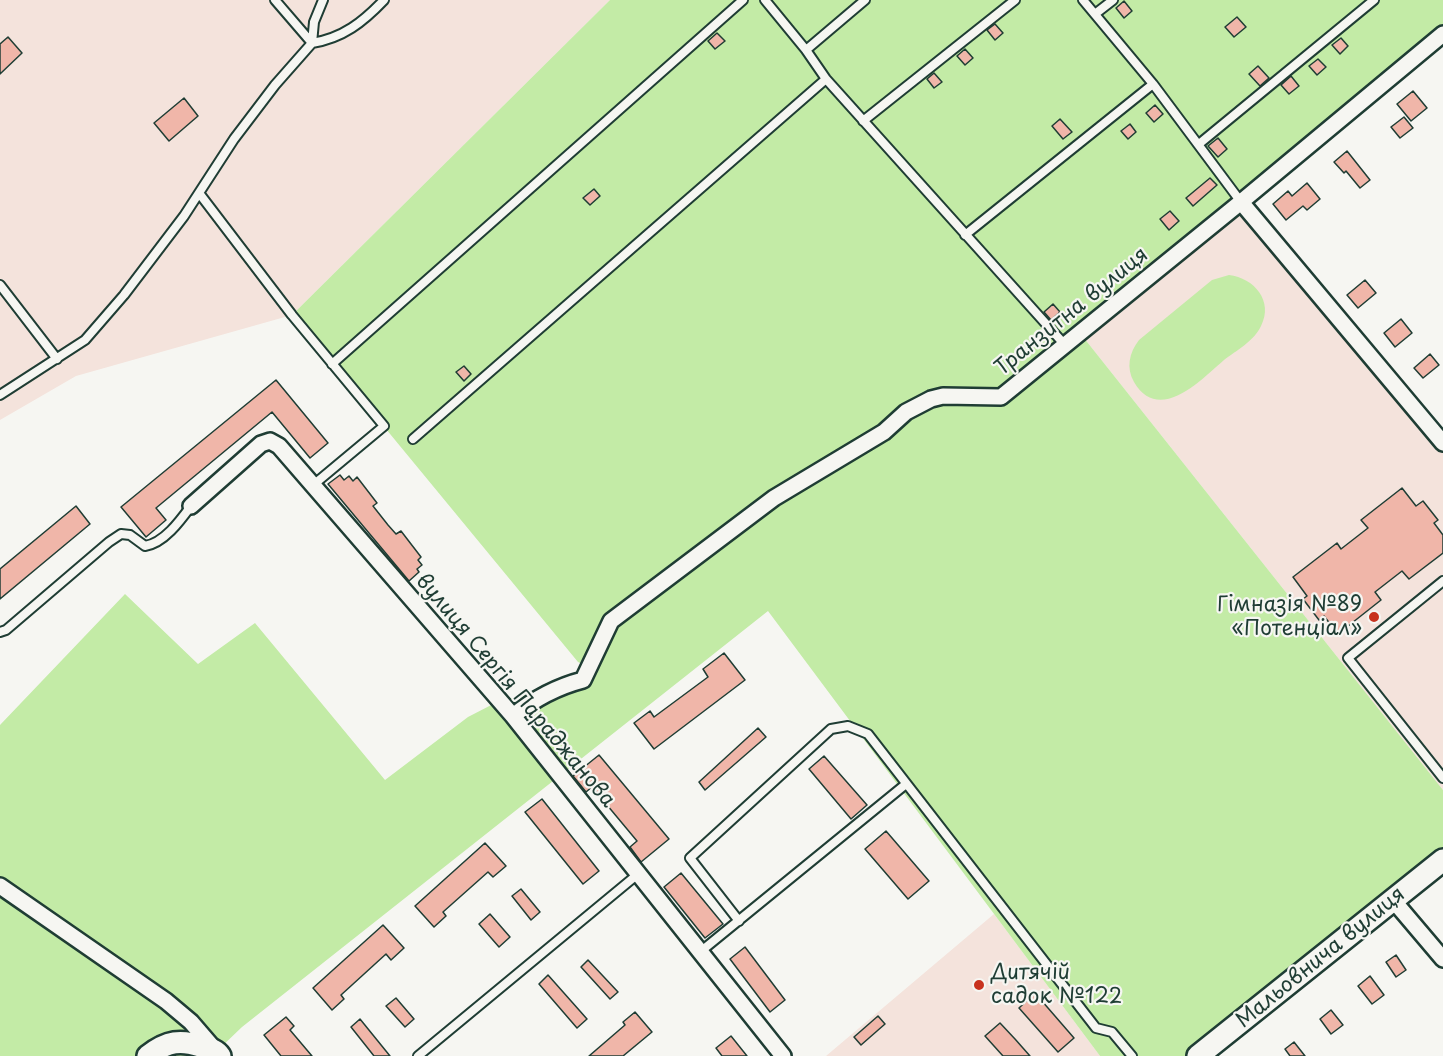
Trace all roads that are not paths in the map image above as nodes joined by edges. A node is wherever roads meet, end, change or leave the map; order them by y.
1 (275, 0) edge
2 (323, 0) edge
3 (384, 0) edge
4 (743, 0) edge
5 (765, 0) edge
6 (865, 0) edge
7 (1015, 0) edge
8 (1083, 0) edge
9 (1113, 0) edge
10 (1374, 0) edge
11 (1095, 14) junction
12 (1443, 34) edge
13 (312, 43) junction
14 (806, 50) junction
15 (825, 79) junction
16 (1153, 84) junction
17 (863, 121) junction
18 (1199, 144) junction
19 (199, 193) junction
20 (1241, 202) junction
21 (965, 235) junction
22 (0, 285) edge
23 (1065, 345) junction
24 (57, 359) junction
25 (332, 364) junction
26 (0, 395) edge
27 (413, 439) dead end
28 (1443, 443) edge
29 (312, 486) junction
30 (191, 506) joint
31 (1443, 580) edge
32 (0, 632) edge
33 (513, 716) junction
34 (1443, 778) edge
35 (906, 784) junction
36 (1443, 860) edge
37 (638, 874) junction
38 (0, 886) edge
39 (1394, 900) junction
40 (739, 921) junction
41 (700, 952) junction
42 (1443, 959) edge
43 (218, 1054) edge
44 (148, 1056) edge
45 (418, 1056) edge
46 (783, 1056) edge
47 (1132, 1056) edge
48 (1198, 1056) edge

1 - 13 lane
2 - 13 lane
3 - 13 lane
4 - 25 lane
5 - 14 lane
6 - 14 lane
7 - 17 lane
8 - 11 lane
9 - 11 lane
10 - 18 lane
11 - 16 lane
12 - 20 street, Транзитна вулиця
13 - 19 lane
14 - 15 lane
15 - 17 lane
15 - 27 lane
16 - 18 lane
16 - 21 lane
17 - 21 lane
18 - 20 lane
19 - 24 lane
19 - 25 lane
20 - 23 street, Транзитна вулиця
20 - 28 street
21 - 23 lane
22 - 24 lane
23 - 33 street, Транзитна вулиця
24 - 26 lane
25 - 29 lane
29 - 30 street, вулиця Сергія Параджанова
29 - 33 street, вулиця Сергія Параджанова
30 - 32 lane
31 - 34 lane
33 - 37 street, вулиця Сергія Параджанова
35 - 40 lane
35 - 40 lane
35 - 47 lane
36 - 39 street, Мальовнича вулиця
37 - 41 street, вулиця Сергія Параджанова
37 - 45 lane
38 - 43 street
39 - 42 street
39 - 48 street, Мальовнича вулиця
40 - 41 lane
41 - 46 street, вулиця Сергія Параджанова
43 - 44 street

